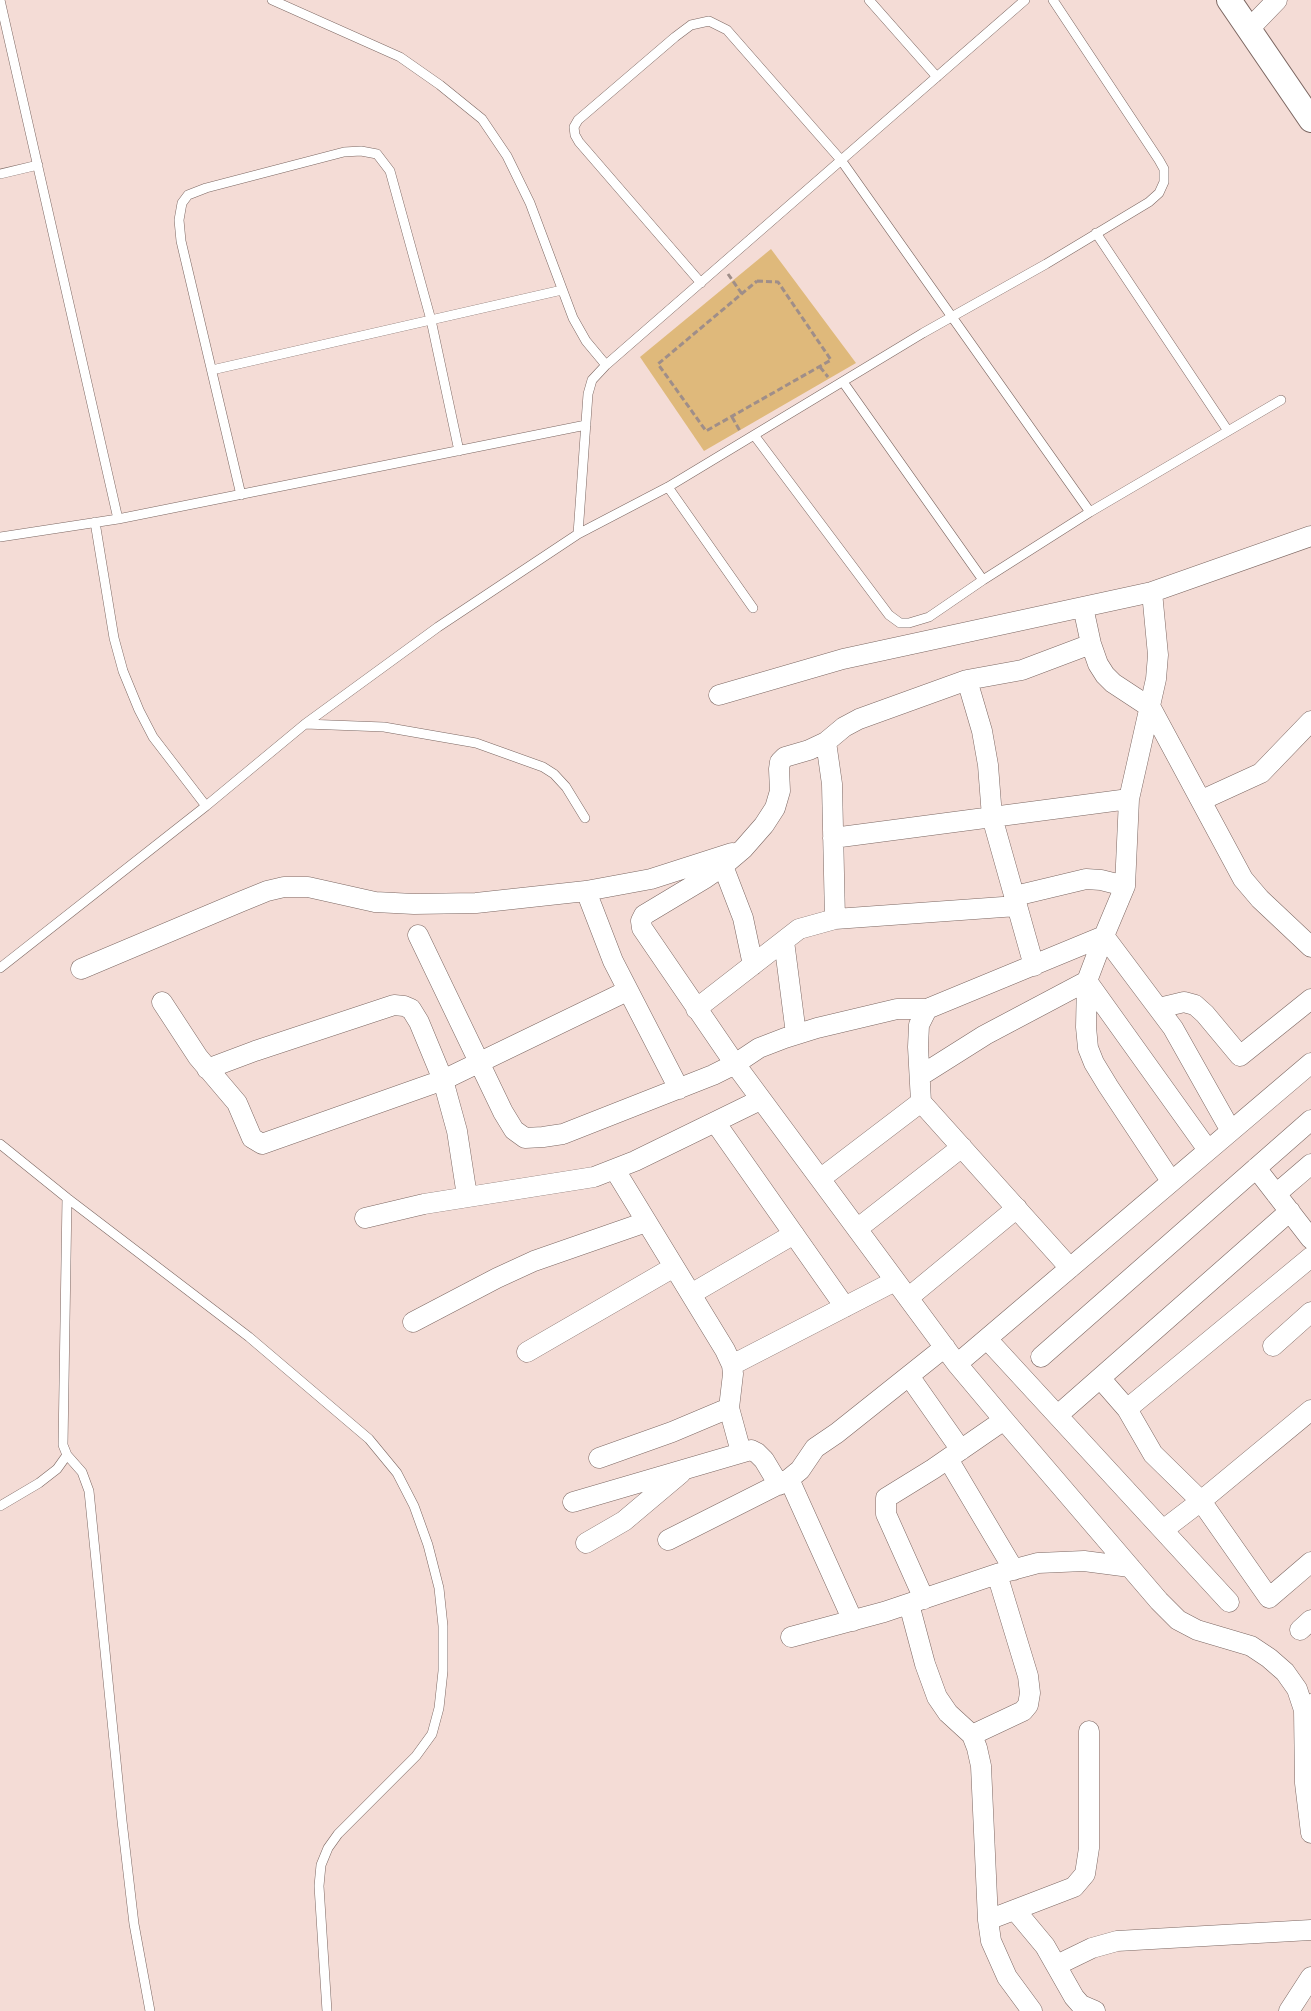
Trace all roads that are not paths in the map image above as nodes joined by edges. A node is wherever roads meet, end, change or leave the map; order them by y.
1 (0, 0) edge
2 (272, 0) edge
3 (869, 0) edge
4 (1025, 0) edge
5 (1053, 0) edge
6 (1229, 0) edge
7 (1277, 0) edge
8 (1249, 29) junction
9 (937, 76) junction
10 (1311, 120) edge
11 (841, 160) junction
12 (38, 165) junction
13 (0, 174) edge
14 (1096, 233) junction
15 (701, 283) junction
16 (562, 290) junction
17 (952, 316) junction
18 (431, 320) junction
19 (606, 365) junction
20 (212, 370) junction
21 (843, 382) junction
22 (1281, 400) dead end
23 (586, 425) junction
24 (1228, 431) junction
25 (754, 435) junction
26 (459, 451) junction
27 (668, 487) junction
28 (241, 495) junction
29 (1090, 512) junction
30 (118, 519) junction
31 (95, 522) junction
32 (578, 534) junction
33 (1311, 536) edge
34 (0, 537) edge
35 (983, 580) junction
36 (1152, 592) junction
37 (1083, 607) junction
38 (753, 608) dead end
39 (1091, 644) junction
40 (967, 680) junction
41 (719, 695) dead end
42 (1150, 708) junction
43 (1311, 721) edge
44 (305, 724) junction
45 (826, 742) junction
46 (1129, 799) junction
47 (1202, 800) junction
48 (206, 806) junction
49 (992, 817) junction
50 (585, 818) dead end
51 (833, 838) junction
52 (743, 849) junction
53 (723, 866) junction
54 (1125, 886) junction
55 (586, 891) junction
56 (1016, 901) junction
57 (835, 919) junction
58 (418, 935) dead end
59 (1104, 936) junction
60 (784, 941) junction
61 (1311, 947) edge
62 (753, 965) junction
63 (1034, 966) junction
64 (0, 968) edge
65 (81, 969) dead end
66 (1087, 981) junction
67 (627, 991) junction
68 (1311, 999) edge
69 (162, 1002) dead end
70 (1159, 1008) junction
71 (696, 1009) junction
72 (927, 1010) junction
73 (796, 1034) junction
74 (478, 1062) junction
75 (1311, 1063) edge
76 (735, 1064) junction
77 (207, 1069) junction
78 (920, 1076) junction
79 (443, 1080) junction
80 (679, 1089) junction
81 (760, 1100) junction
82 (921, 1102) junction
83 (1311, 1120) edge
84 (715, 1122) junction
85 (1231, 1131) junction
86 (0, 1144) edge
87 (962, 1147) junction
88 (1208, 1150) junction
89 (1311, 1164) edge
90 (1256, 1168) junction
91 (615, 1170) junction
92 (820, 1179) junction
93 (1171, 1181) junction
94 (1276, 1194) junction
95 (467, 1196) junction
96 (67, 1198) junction
97 (1017, 1208) junction
98 (365, 1218) dead end
99 (646, 1222) junction
100 (1303, 1223) edge
101 (857, 1229) junction
102 (794, 1234) junction
103 (1311, 1257) edge
104 (674, 1267) junction
105 (1070, 1268) junction
106 (895, 1281) junction
107 (690, 1294) junction
108 (908, 1298) junction
109 (845, 1307) junction
110 (1311, 1312) edge
111 (413, 1322) dead end
112 (987, 1339) junction
113 (1273, 1346) dead end
114 (945, 1347) junction
115 (527, 1352) dead end
116 (1041, 1357) dead end
117 (957, 1364) junction
118 (732, 1365) junction
119 (909, 1376) junction
120 (1100, 1378) junction
121 (729, 1408) junction
122 (1127, 1409) junction
123 (1311, 1410) edge
124 (1058, 1415) junction
125 (1004, 1420) junction
126 (741, 1452) junction
127 (955, 1454) junction
128 (67, 1455) junction
129 (598, 1458) dead end
130 (688, 1467) junction
131 (784, 1482) junction
132 (573, 1502) dead end
133 (1201, 1502) junction
134 (0, 1506) edge
135 (1163, 1530) junction
136 (668, 1540) dead end
137 (586, 1543) dead end
138 (1311, 1562) edge
139 (1130, 1567) junction
140 (1006, 1572) junction
141 (916, 1601) junction
142 (1229, 1602) dead end
143 (853, 1621) junction
144 (792, 1636) dead end
145 (1308, 1707) edge
146 (1089, 1731) dead end
147 (972, 1735) junction
148 (1311, 1833) edge
149 (1016, 1910) junction
150 (988, 1920) junction
151 (1311, 1930) edge
152 (1057, 1965) junction
153 (1311, 1977) edge
154 (150, 2011) edge
155 (327, 2011) edge
156 (1032, 2011) edge
157 (1095, 2011) edge
158 (1289, 2011) edge

1 - 12 lane
2 - 16 lane
3 - 9 lane
4 - 9 lane
5 - 14 lane
6 - 8 street
7 - 8 street
8 - 10 street
9 - 11 lane
11 - 15 lane
11 - 15 lane
11 - 17 lane
12 - 13 lane
12 - 30 lane
14 - 17 lane
14 - 24 lane
15 - 19 lane
16 - 18 lane
16 - 19 lane
17 - 21 lane
17 - 29 lane
18 - 20 lane
18 - 20 lane
18 - 26 lane
19 - 23 lane
20 - 28 lane
21 - 25 lane
21 - 35 lane
22 - 24 lane
23 - 26 lane
23 - 32 lane
24 - 29 lane
25 - 27 lane
25 - 35 lane
26 - 28 lane
27 - 32 lane
27 - 38 lane
28 - 30 lane
29 - 35 lane
30 - 31 lane
31 - 34 lane
31 - 48 lane
32 - 44 lane
33 - 36 street
36 - 37 street
36 - 42 street
37 - 39 street
37 - 41 street
39 - 40 street
39 - 42 street
40 - 45 street
40 - 49 street
42 - 46 street
42 - 47 street
43 - 47 street
44 - 48 lane
44 - 50 lane
45 - 51 street
45 - 52 street
46 - 49 street
46 - 54 street
47 - 61 street
48 - 64 lane
49 - 51 street
49 - 56 street
51 - 57 street
52 - 53 street
52 - 55 street
53 - 62 street
53 - 71 street
54 - 56 street
54 - 59 street
55 - 65 street
55 - 67 street
56 - 57 street
56 - 63 street
57 - 60 street
58 - 74 street
59 - 63 street
59 - 66 street
59 - 70 street
60 - 62 street
60 - 73 street
62 - 71 street
63 - 72 street
66 - 78 street
66 - 88 street
66 - 93 street
67 - 74 street
67 - 80 street
68 - 70 street
69 - 77 street
70 - 85 street
71 - 76 street
72 - 73 street
72 - 78 street
73 - 76 street
74 - 79 street
74 - 80 street
75 - 85 street
76 - 80 street
76 - 81 street
77 - 79 street
77 - 79 street
78 - 82 street
79 - 95 street
81 - 84 street
81 - 92 street
82 - 87 street
82 - 92 street
83 - 90 street
84 - 91 street
84 - 102 street
85 - 88 street
86 - 96 lane
87 - 97 street
87 - 101 street
88 - 93 street
89 - 94 street
90 - 94 street
90 - 116 street
91 - 95 street
91 - 99 street
92 - 101 street
93 - 105 street
94 - 100 street
95 - 98 street
96 - 128 lane
96 - 155 lane
97 - 105 street
97 - 108 street
99 - 104 street
99 - 111 street
100 - 120 street
101 - 106 street
102 - 107 street
102 - 109 street
103 - 122 street
104 - 107 street
104 - 115 street
105 - 112 street
106 - 108 street
106 - 109 street
107 - 118 street
108 - 114 street
109 - 118 street
110 - 113 street
112 - 117 street
112 - 124 street
114 - 117 street
114 - 119 street
117 - 125 street
118 - 121 street
119 - 127 street
119 - 131 street
120 - 122 street
120 - 124 street
121 - 126 street
121 - 129 street
122 - 133 street
123 - 133 street
124 - 135 street
125 - 127 street
125 - 139 street
126 - 130 street
126 - 131 street
127 - 140 street
127 - 141 street
128 - 134 lane
128 - 154 lane
130 - 132 street
130 - 137 street
131 - 136 street
131 - 143 street
133 - 135 street
133 - 138 street
135 - 142 street
139 - 140 street
139 - 145 street
140 - 141 street
140 - 147 street
141 - 143 street
141 - 147 street
143 - 144 street
145 - 148 street
146 - 149 street
147 - 150 street
149 - 150 street
149 - 152 street
150 - 156 street
151 - 152 street
152 - 157 street
153 - 158 street

